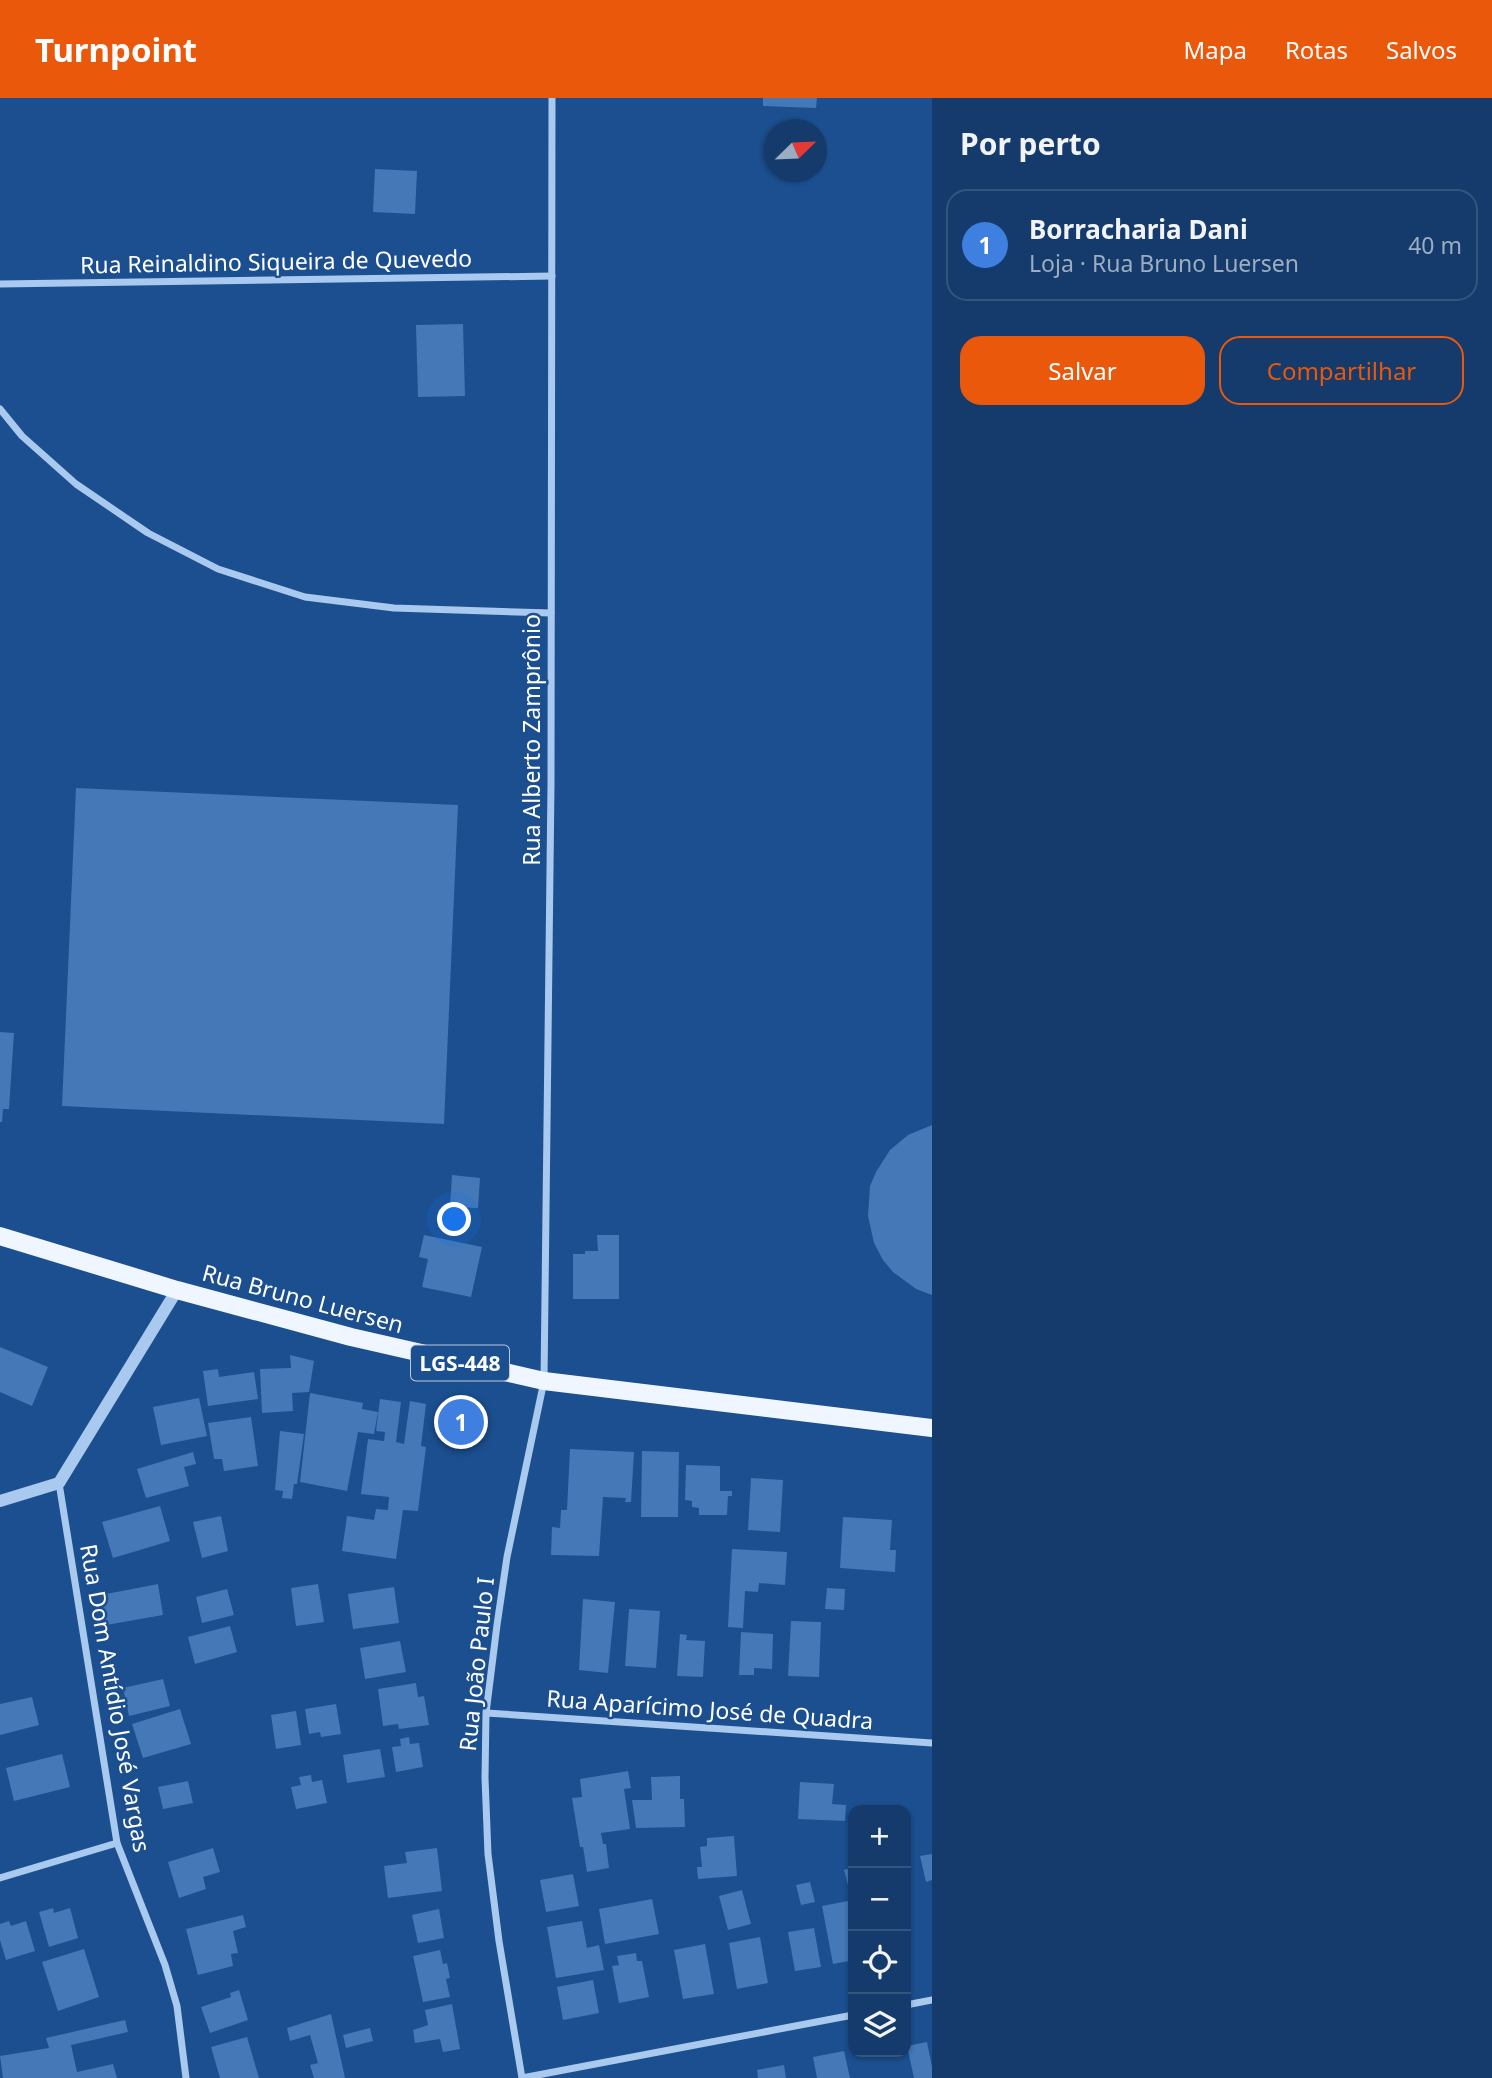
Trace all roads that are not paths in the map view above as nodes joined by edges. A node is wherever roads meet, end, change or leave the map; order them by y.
1 (552, 98) edge
2 (552, 276) junction
3 (0, 284) edge
4 (0, 409) edge
5 (551, 613) junction
6 (0, 1236) edge
7 (177, 1290) junction
8 (544, 1381) junction
9 (932, 1428) edge
10 (59, 1483) junction
11 (0, 1501) edge
12 (486, 1713) junction
13 (932, 1743) edge
14 (117, 1843) junction
15 (0, 1878) edge
16 (932, 2000) edge
17 (911, 2004) edge
18 (848, 2016) edge
19 (186, 2078) edge
20 (522, 2078) edge

1 - 2 street, Rua Alberto Zamprônio
2 - 3 street, Rua Reinaldino Siqueira de Quevedo
2 - 5 street, Rua Alberto Zamprônio
4 - 5 street
5 - 8 street, Rua Alberto Zamprônio
6 - 7 main road, Rua Bruno Luersen / LGS-448
7 - 8 main road, Rua Bruno Luersen / LGS-448
7 - 10 street
8 - 9 main road, Rua Bruno Luersen / LGS-448
8 - 12 street, Rua João Paulo I
10 - 11 street
10 - 14 street, Rua Dom Antídio José Vargas
12 - 13 street, Rua Aparícimo José de Quadra
12 - 20 street, Rua João Paulo I
14 - 15 street
14 - 19 street, Rua Dom Antídio José Vargas
16 - 17 street
18 - 20 street

